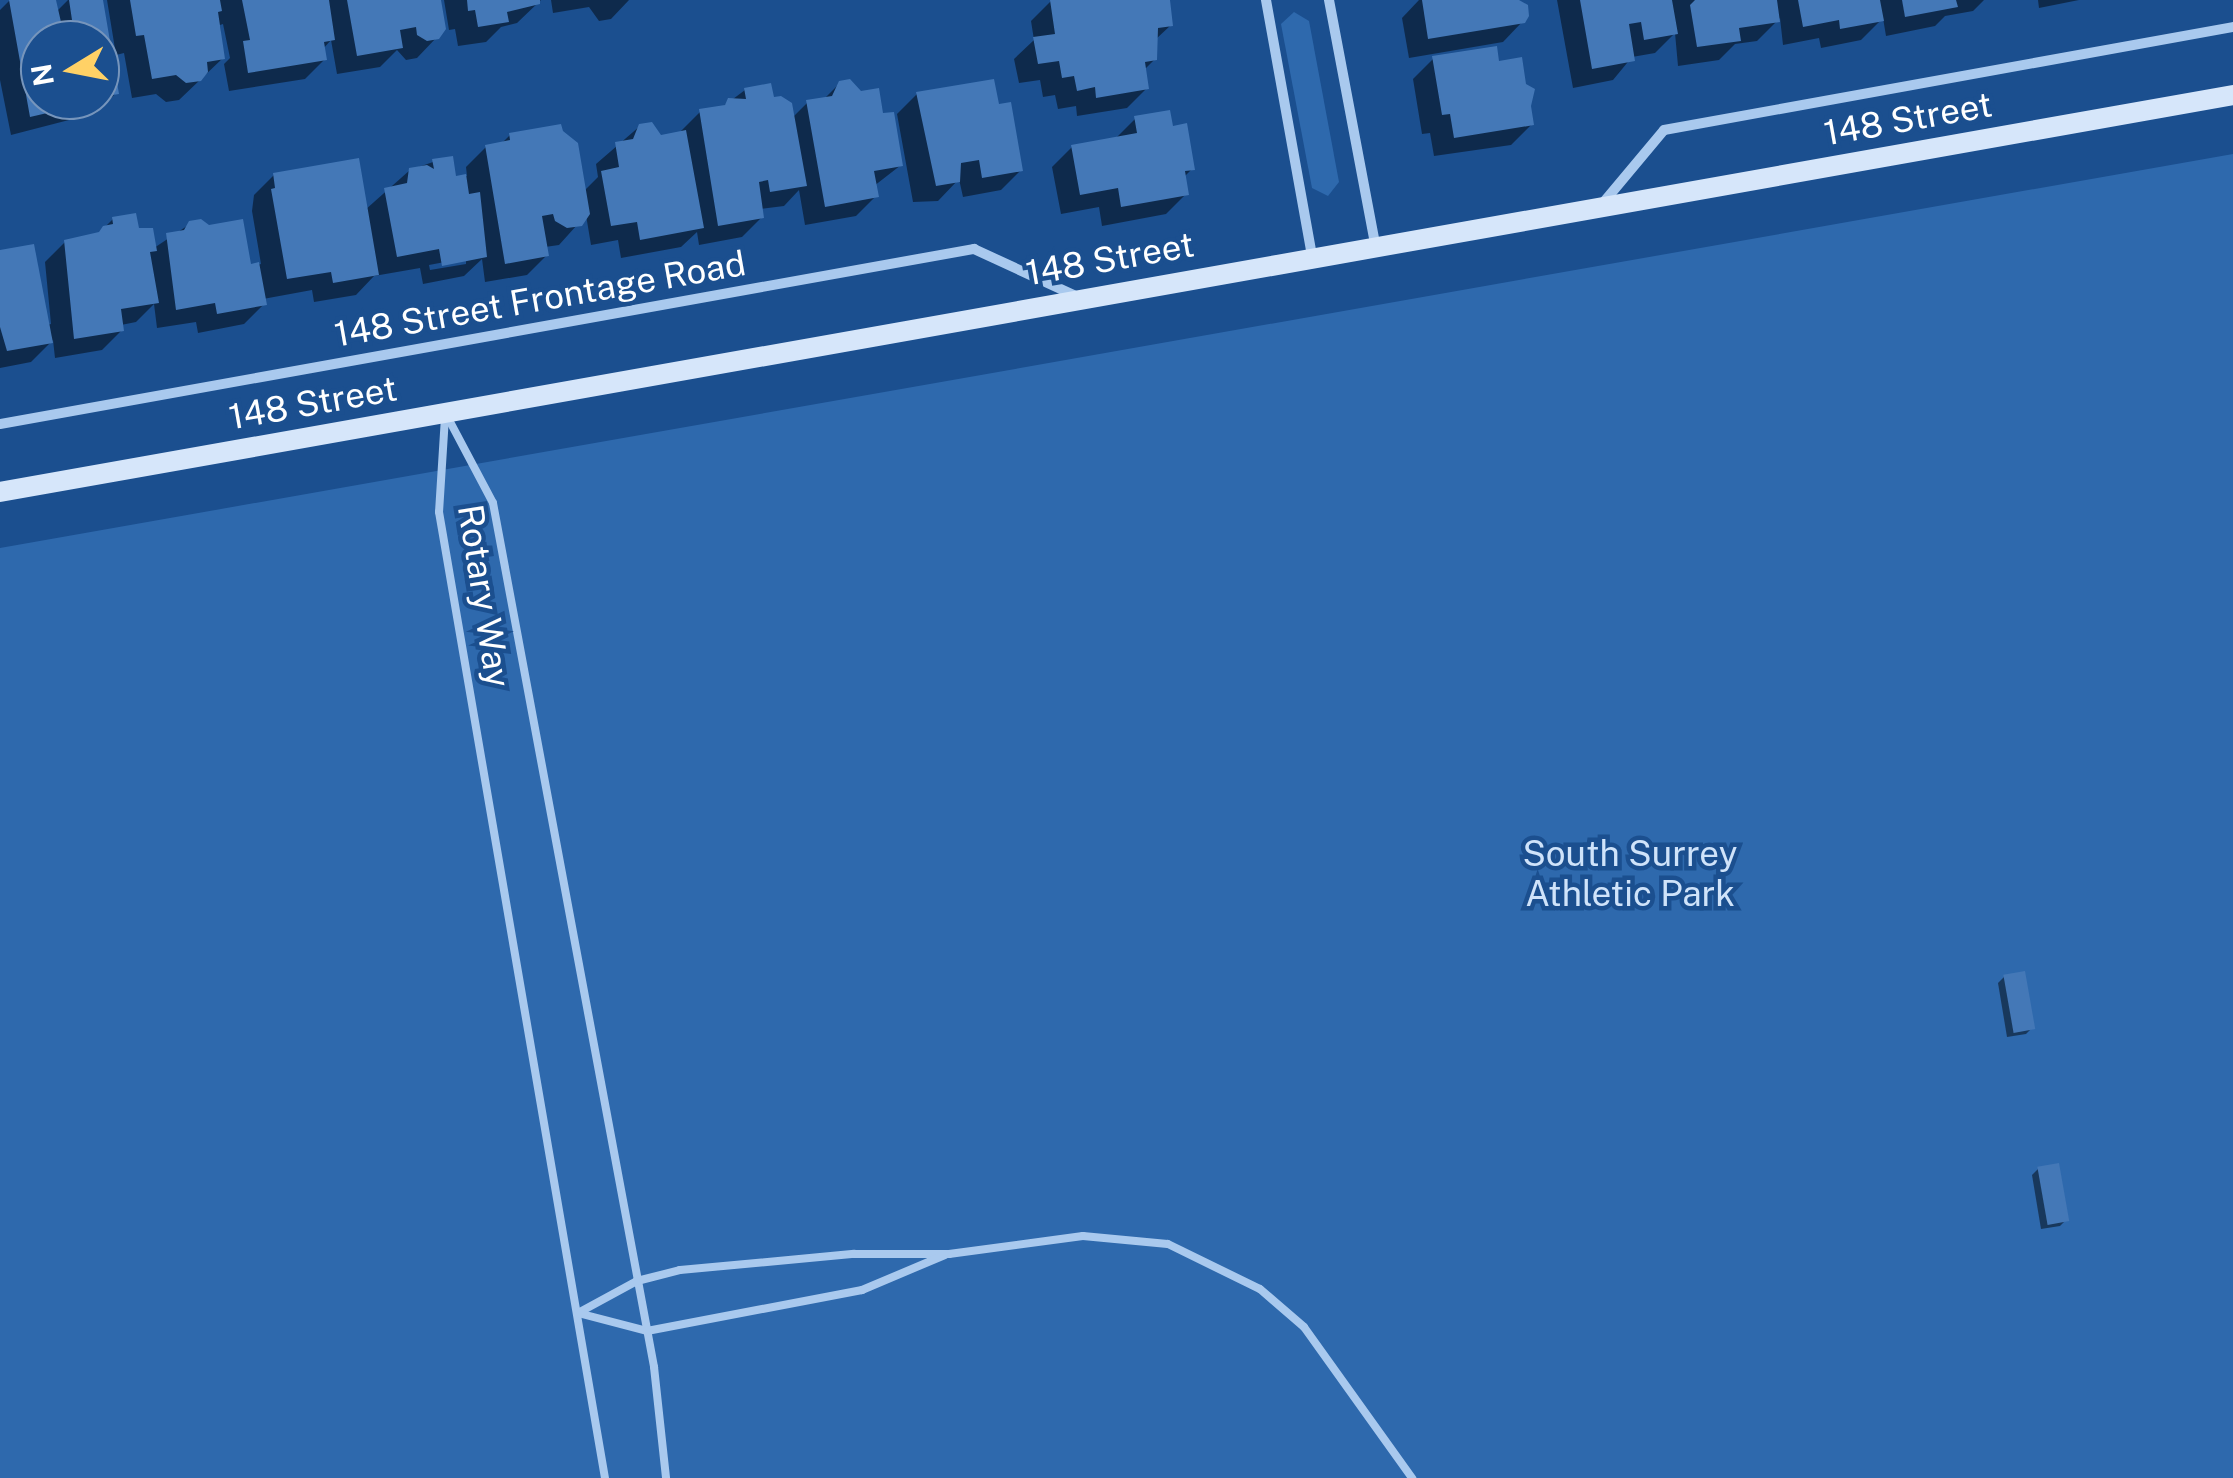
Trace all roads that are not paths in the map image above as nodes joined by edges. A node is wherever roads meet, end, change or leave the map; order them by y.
1 (1266, 0) edge
2 (1329, 0) edge
3 (2233, 27) edge
4 (2233, 95) edge
5 (1601, 206) junction
6 (1376, 244) junction
7 (1312, 256) junction
8 (1081, 298) junction
9 (445, 412) junction
10 (0, 424) edge
11 (0, 492) edge
12 (949, 1254) junction
13 (637, 1282) junction
14 (578, 1314) junction
15 (647, 1332) junction
16 (605, 1478) edge
17 (666, 1478) edge
18 (1412, 1478) edge

1 - 7 street
2 - 6 street
3 - 5 street
4 - 5 main road, 148 Street
5 - 6 main road, 148 Street
6 - 7 main road, 148 Street
7 - 8 main road, 148 Street
8 - 9 main road, 148 Street
8 - 10 street, 148 Street Frontage Road
9 - 11 main road, 148 Street
9 - 13 lane, Rotary Way
9 - 14 lane, Rotary Way
12 - 13 lane
12 - 15 lane
12 - 18 lane
13 - 14 lane
13 - 15 lane, Rotary Way
14 - 15 lane
14 - 16 lane, Rotary Way
15 - 17 lane, Rotary Way

